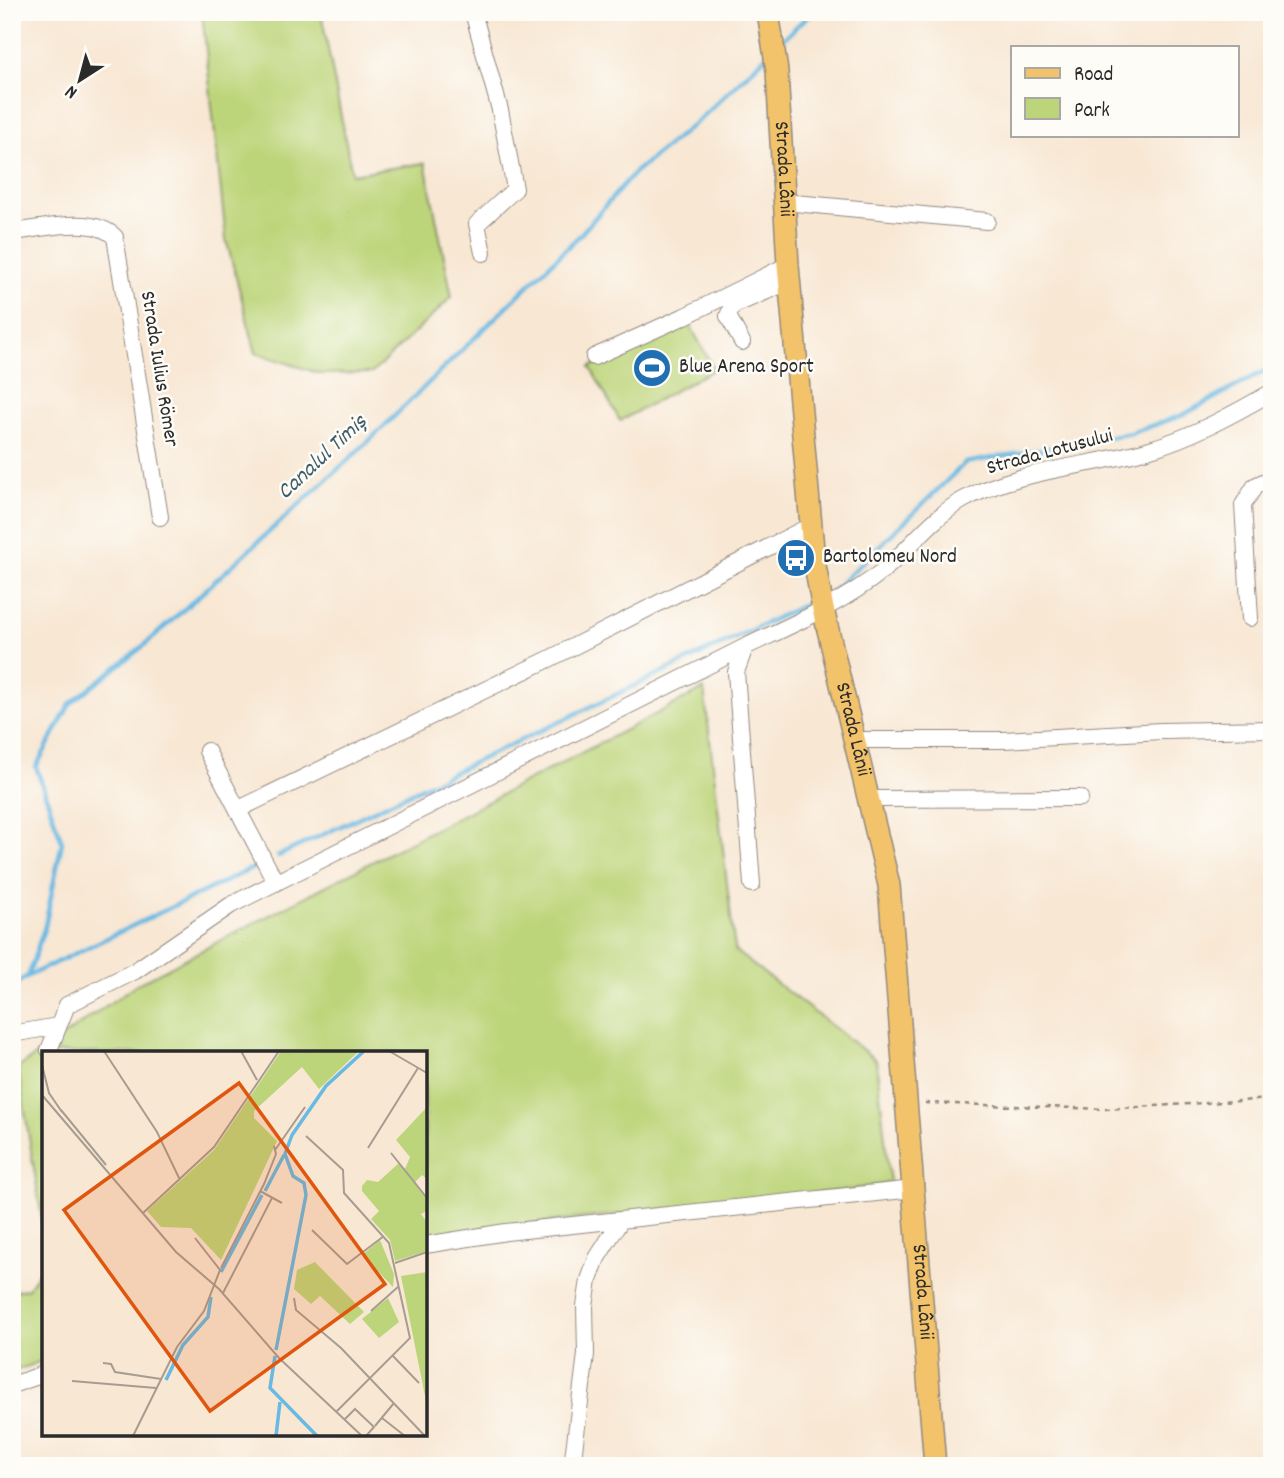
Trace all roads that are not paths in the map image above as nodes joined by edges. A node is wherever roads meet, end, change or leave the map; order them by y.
1 (473, 12) edge
2 (769, 14) edge
3 (784, 202) junction
4 (987, 221) dead end
5 (12, 232) edge
6 (483, 253) dead end
7 (789, 273) junction
8 (742, 342) dead end
9 (594, 357) dead end
10 (1272, 392) edge
11 (1272, 478) edge
12 (160, 517) dead end
13 (810, 526) junction
14 (823, 609) junction
15 (1250, 618) dead end
16 (745, 647) junction
17 (1272, 729) edge
18 (856, 740) junction
19 (208, 751) dead end
20 (1080, 798) dead end
21 (870, 799) junction
22 (239, 809) junction
23 (276, 883) junction
24 (751, 884) dead end
25 (58, 1026) junction
26 (12, 1034) edge
27 (49, 1050) dead end
28 (914, 1189) junction
29 (621, 1220) junction
30 (427, 1245) edge
31 (42, 1375) edge
32 (12, 1385) edge
33 (935, 1461) edge
34 (572, 1466) edge

1 - 6 street
2 - 3 main road, Strada Lânii
3 - 4 street
3 - 7 main road, Strada Lânii
5 - 12 street, Strada Iulius Römer
7 - 8 street
7 - 9 street
7 - 13 main road, Strada Lânii
10 - 14 street, Strada Lotusului
11 - 15 street
13 - 14 main road, Strada Lânii
13 - 22 street
14 - 16 street, Strada Lotusului
14 - 18 main road, Strada Lânii
16 - 23 street, Strada Lotusului
16 - 24 street
17 - 18 street
18 - 21 main road, Strada Lânii
19 - 22 street
20 - 21 street
21 - 28 main road, Strada Lânii
22 - 23 street
23 - 25 street, Strada Lotusului
25 - 26 street
25 - 27 street, Strada Lotusului
28 - 29 street
28 - 33 main road, Strada Lânii
29 - 30 street
29 - 34 street
31 - 32 street

